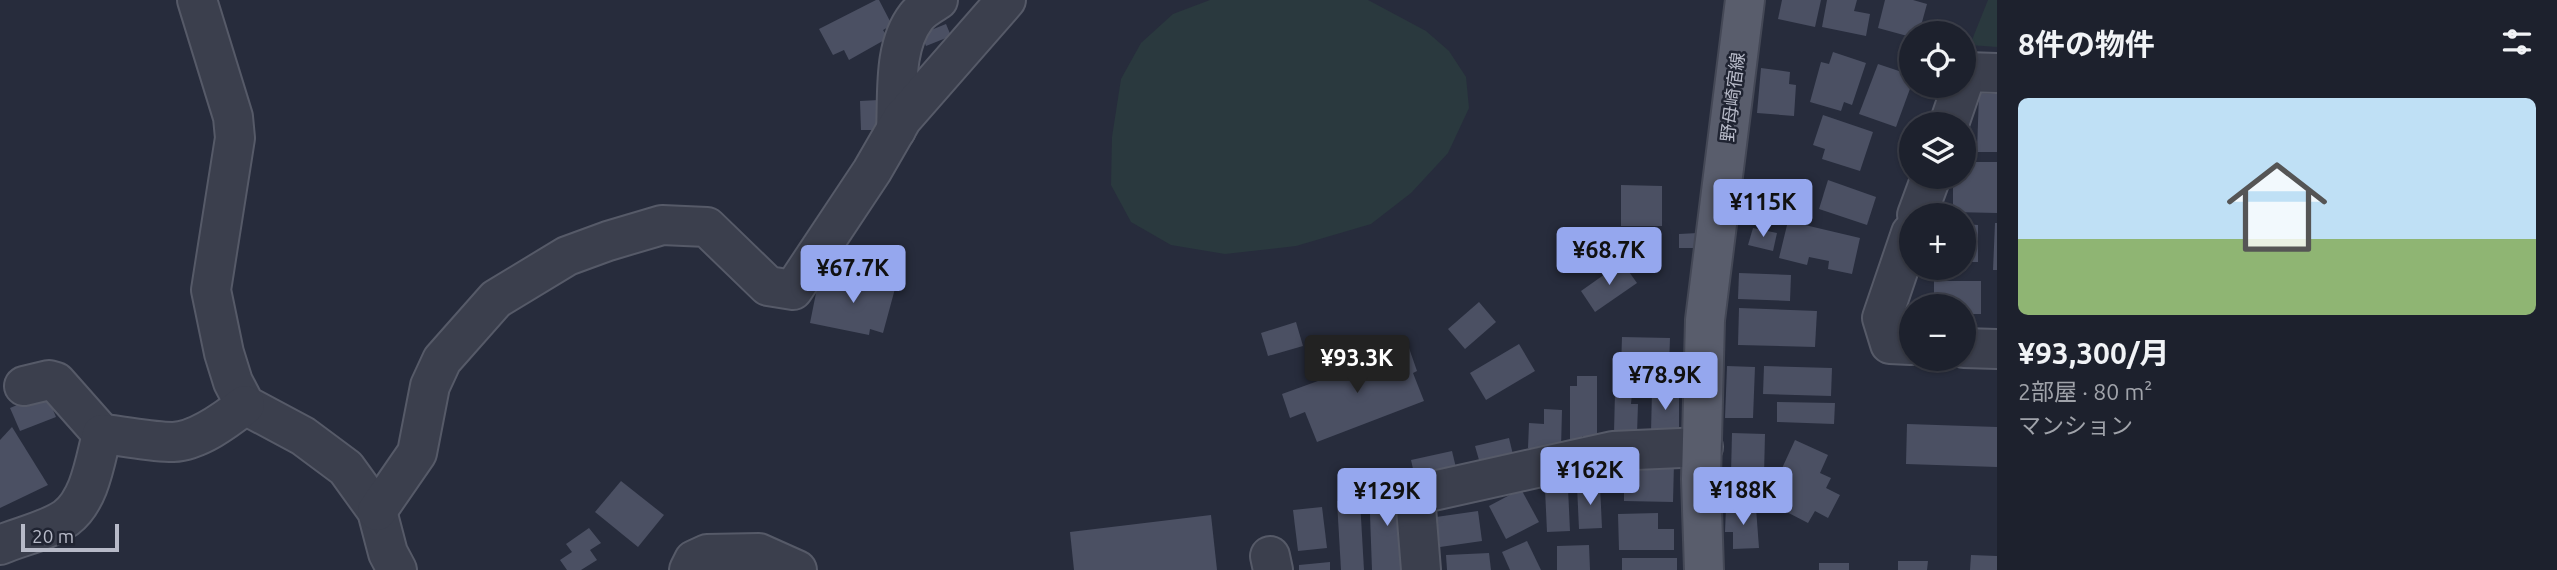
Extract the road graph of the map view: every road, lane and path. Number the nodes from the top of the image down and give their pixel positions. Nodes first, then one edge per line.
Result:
1 (197, 0) edge
2 (938, 0) edge
3 (1006, 0) edge
4 (1745, 0) edge
5 (1976, 72) edge
6 (1997, 73) edge
7 (896, 130) junction
8 (1899, 268) edge
9 (1899, 344) edge
10 (1976, 348) edge
11 (1997, 349) edge
12 (24, 386) dead end
13 (245, 405) junction
14 (102, 434) junction
15 (1703, 447) junction
16 (376, 511) junction
17 (0, 545) edge
18 (397, 570) edge
19 (689, 570) edge
20 (797, 570) edge
21 (1420, 570) edge
22 (1704, 570) edge

1 - 13 street
2 - 7 street
3 - 7 street
4 - 15 main road, 野母崎宿線
5 - 6 street
7 - 16 street
8 - 9 street
10 - 11 street
12 - 14 street
13 - 14 street
13 - 16 street
14 - 17 street
15 - 21 street
15 - 22 main road, 野母崎宿線
16 - 18 street
19 - 20 street

